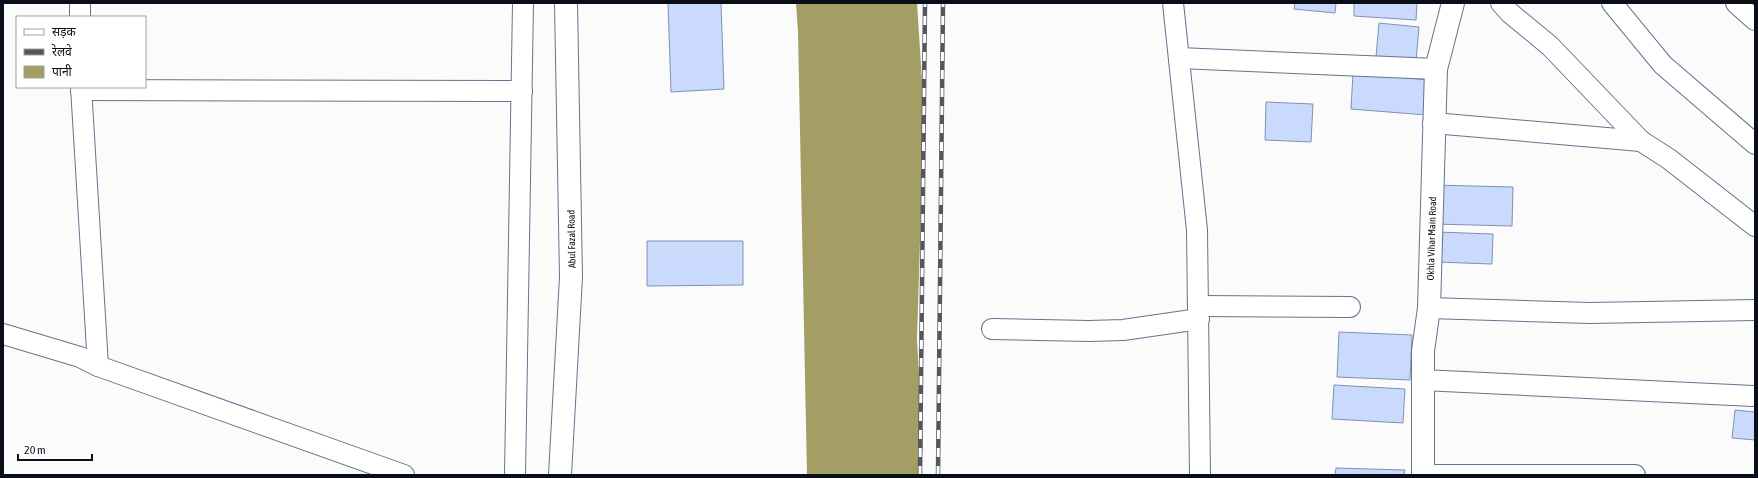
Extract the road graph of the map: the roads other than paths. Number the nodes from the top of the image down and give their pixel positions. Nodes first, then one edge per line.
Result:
1 (80, 3) edge
2 (524, 3) edge
3 (566, 3) edge
4 (1173, 3) edge
5 (1453, 3) edge
6 (1501, 3) edge
7 (1612, 3) edge
8 (1736, 3) edge
9 (80, 16) edge
10 (1755, 20) edge
11 (1179, 58) junction
12 (1436, 70) junction
13 (81, 88) edge
14 (522, 91) junction
15 (1433, 123) junction
16 (1641, 141) junction
17 (1755, 144) edge
18 (1755, 226) edge
19 (1350, 307) dead end
20 (1429, 308) junction
21 (1755, 310) edge
22 (1199, 312) junction
23 (992, 329) dead end
24 (3, 334) edge
25 (98, 366) junction
26 (1423, 380) junction
27 (1753, 396) dead end
28 (404, 475) edge
29 (516, 475) edge
30 (560, 475) edge
31 (1200, 475) edge
32 (1423, 475) edge
33 (1436, 475) edge
34 (1635, 475) edge

1 - 9 street
2 - 14 street
3 - 30 street, Abul Fazal Road
4 - 11 street
5 - 12 street, Okhla Vihar Main Road
6 - 16 street
7 - 17 street
8 - 10 street
11 - 12 street
11 - 22 street
12 - 15 street, Okhla Vihar Main Road
13 - 14 street
13 - 25 street
14 - 29 street
15 - 16 street
15 - 20 street, Okhla Vihar Main Road
16 - 18 street
19 - 22 street
20 - 21 street
20 - 26 street, Okhla Vihar Main Road
22 - 23 street
22 - 31 street
24 - 25 street
25 - 28 street
26 - 27 street
26 - 32 street, Okhla Vihar Main Road
33 - 34 street

